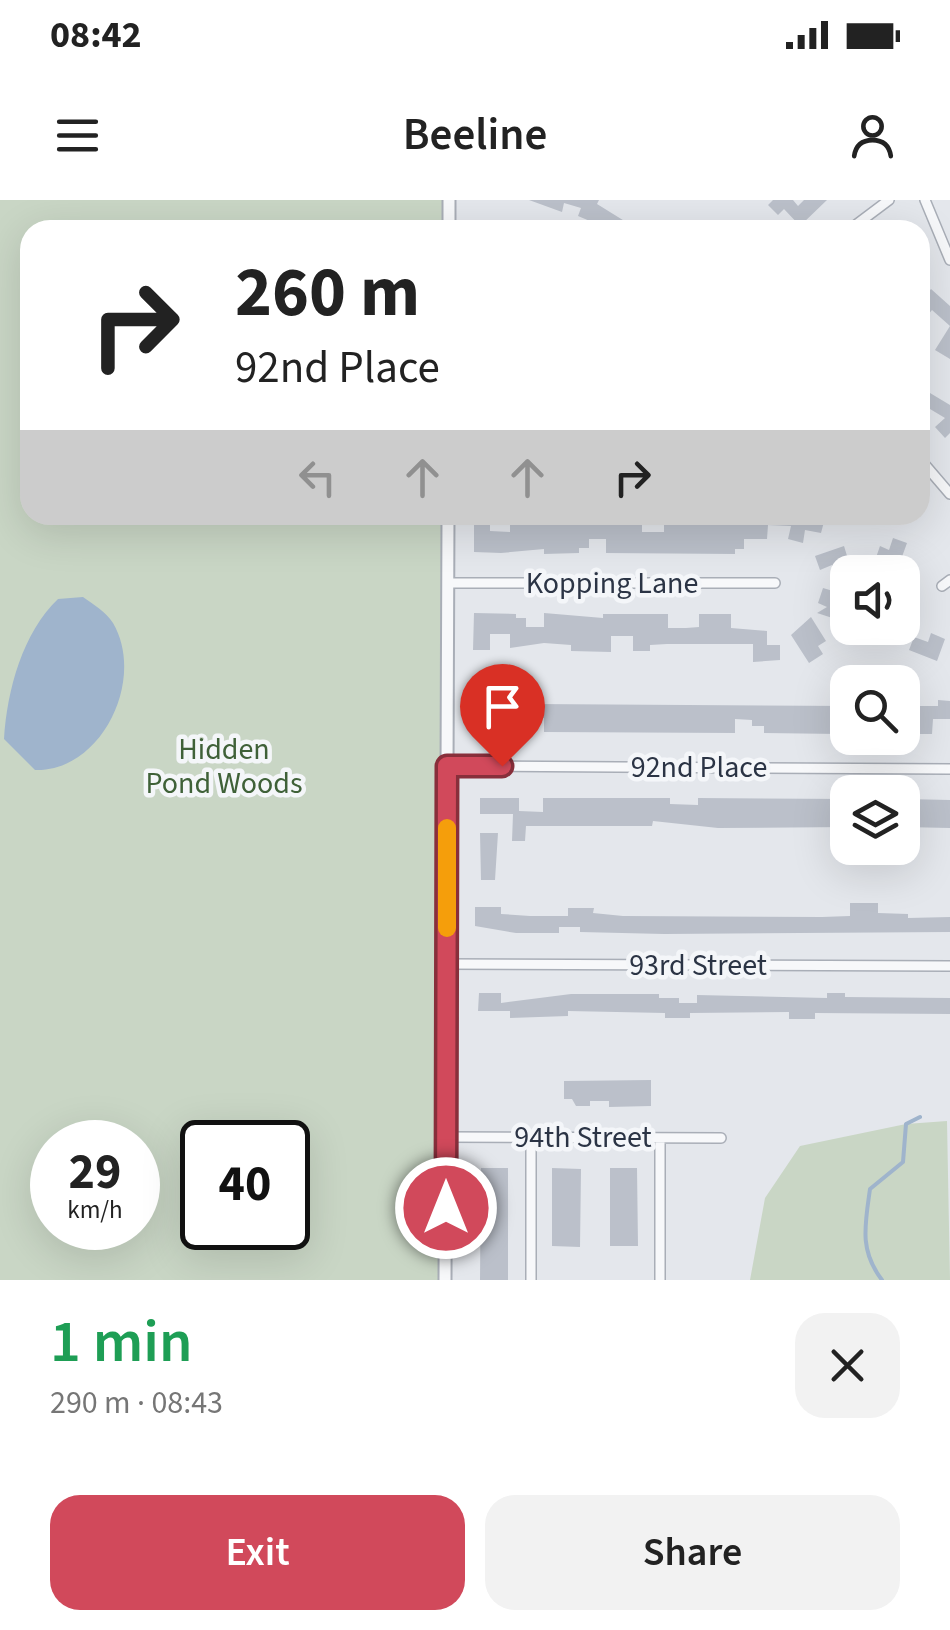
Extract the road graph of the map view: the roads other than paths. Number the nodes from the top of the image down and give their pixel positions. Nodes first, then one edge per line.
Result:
1 (889, 200) edge
2 (925, 200) edge
3 (862, 220) edge
4 (950, 260) edge
5 (930, 471) edge
6 (950, 494) edge
7 (448, 525) edge
8 (448, 582) junction
9 (775, 583) dead end
10 (447, 766) junction
11 (950, 768) edge
12 (446, 964) junction
13 (950, 966) edge
14 (446, 1137) junction
15 (531, 1137) junction
16 (660, 1138) junction
17 (721, 1138) dead end
18 (445, 1280) edge
19 (531, 1280) edge
20 (660, 1280) edge

1 - 3 street
2 - 4 street
5 - 6 street
7 - 8 street
8 - 9 street, Kopping Lane
8 - 10 street
10 - 11 street, 92nd Place
10 - 12 street
12 - 13 street, 93rd Street
12 - 14 street
14 - 15 street, 94th Street
14 - 18 street
15 - 16 street, 94th Street
15 - 19 street
16 - 17 street, 94th Street
16 - 20 street

